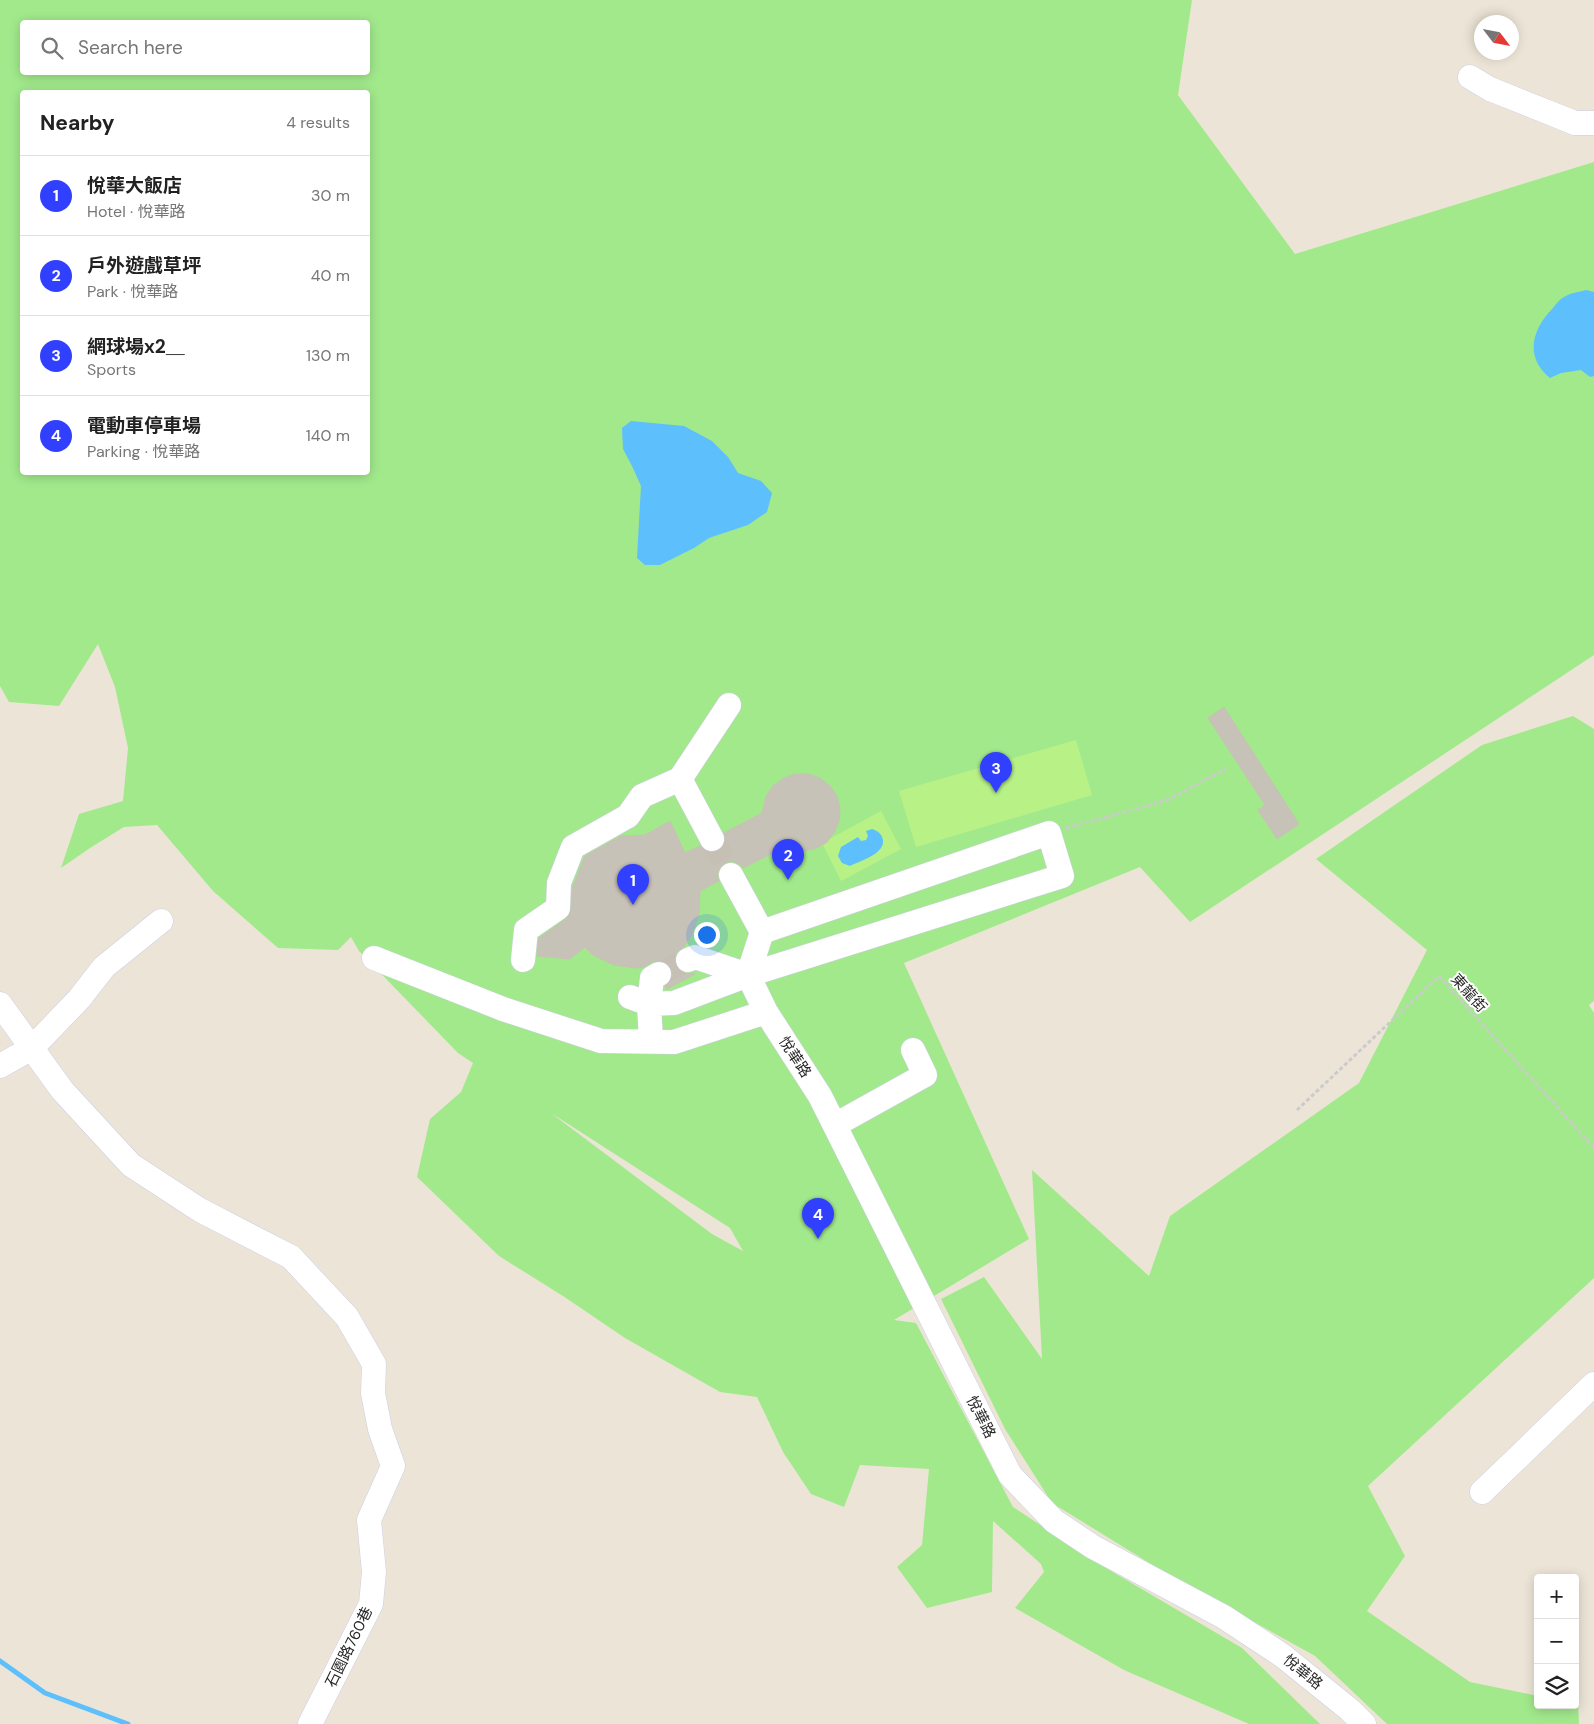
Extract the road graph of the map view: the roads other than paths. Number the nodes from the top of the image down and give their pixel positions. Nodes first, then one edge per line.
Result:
1 (1470, 77) dead end
2 (1594, 123) edge
3 (729, 705) dead end
4 (680, 779) junction
5 (712, 839) tunnel mouth
6 (731, 875) tunnel mouth
7 (161, 920) dead end
8 (762, 932) junction
9 (374, 958) dead end
10 (524, 960) dead end
11 (688, 960) tunnel mouth
12 (659, 974) tunnel mouth
13 (748, 975) junction
14 (640, 1000) junction
15 (0, 1004) edge
16 (766, 1012) junction
17 (652, 1041) junction
18 (32, 1048) junction
19 (912, 1050) dead end
20 (0, 1066) edge
21 (835, 1125) junction
22 (1594, 1384) edge
23 (1482, 1492) dead end
24 (310, 1724) edge
25 (1364, 1724) edge

1 - 2 street
3 - 4 street
4 - 5 street
4 - 10 street
6 - 8 street
7 - 18 street
8 - 13 street
8 - 13 street
9 - 17 street
11 - 13 street
12 - 14 street
13 - 14 street
13 - 16 street, 悅華路
14 - 17 street
15 - 18 street
16 - 17 street
16 - 21 street, 悅華路
18 - 20 street
18 - 24 street, 石園路760巷
19 - 21 street
21 - 25 street, 悅華路
22 - 23 street

